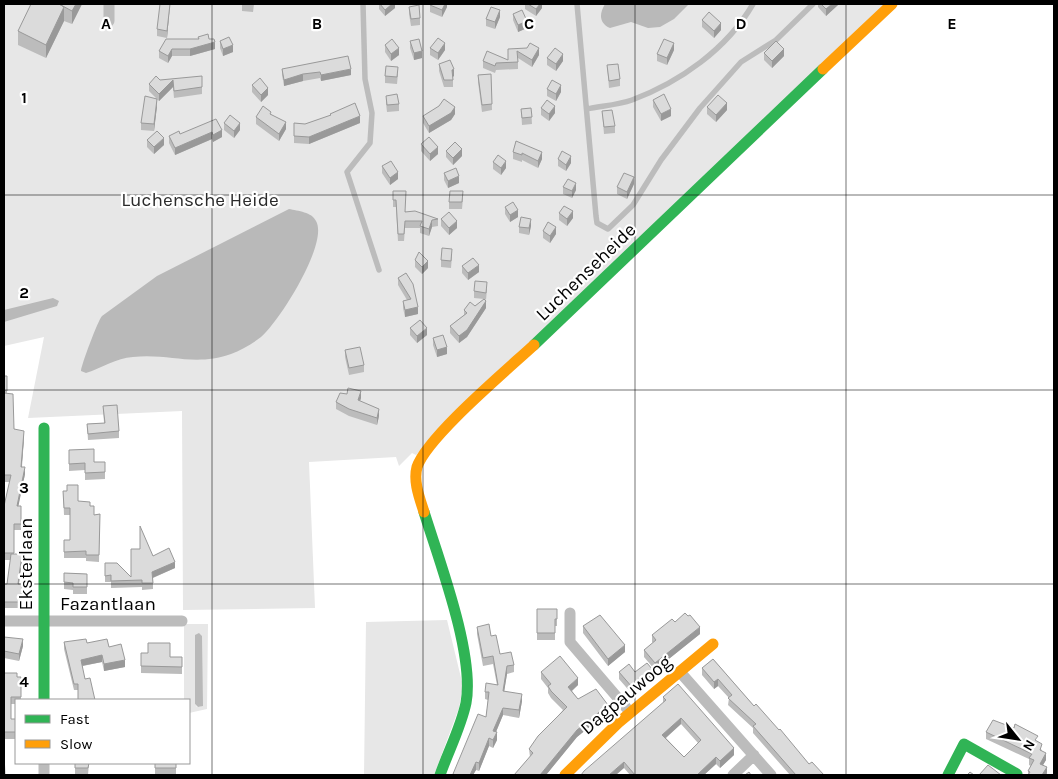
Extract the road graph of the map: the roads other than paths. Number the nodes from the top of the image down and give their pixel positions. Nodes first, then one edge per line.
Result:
1 (109, 4) edge
2 (363, 4) edge
3 (577, 4) edge
4 (753, 4) edge
5 (813, 4) edge
6 (892, 4) edge
7 (108, 21) dead end
8 (587, 109) junction
9 (379, 270) dead end
10 (44, 428) dead end
11 (570, 613) dead end
12 (4, 621) edge
13 (182, 621) dead end
14 (43, 622) junction
15 (713, 644) dead end
16 (680, 672) junction
17 (44, 699) edge
18 (629, 711) junction
19 (754, 755) junction
20 (1017, 774) dead end
21 (440, 775) edge
22 (565, 775) edge
23 (733, 775) edge
24 (771, 775) edge
25 (948, 775) edge

1 - 7 street
2 - 9 lane
3 - 8 lane
4 - 8 lane
5 - 8 lane
6 - 21 street, Luchenseheide
10 - 14 street, Eksterlaan
11 - 18 street
12 - 14 street, Fazantlaan
13 - 14 street, Fazantlaan
14 - 17 street, Eksterlaan
15 - 16 street, Dagpauwoog
16 - 18 street, Dagpauwoog
16 - 19 street
18 - 22 street, Dagpauwoog
19 - 23 street
19 - 24 street
20 - 25 street

